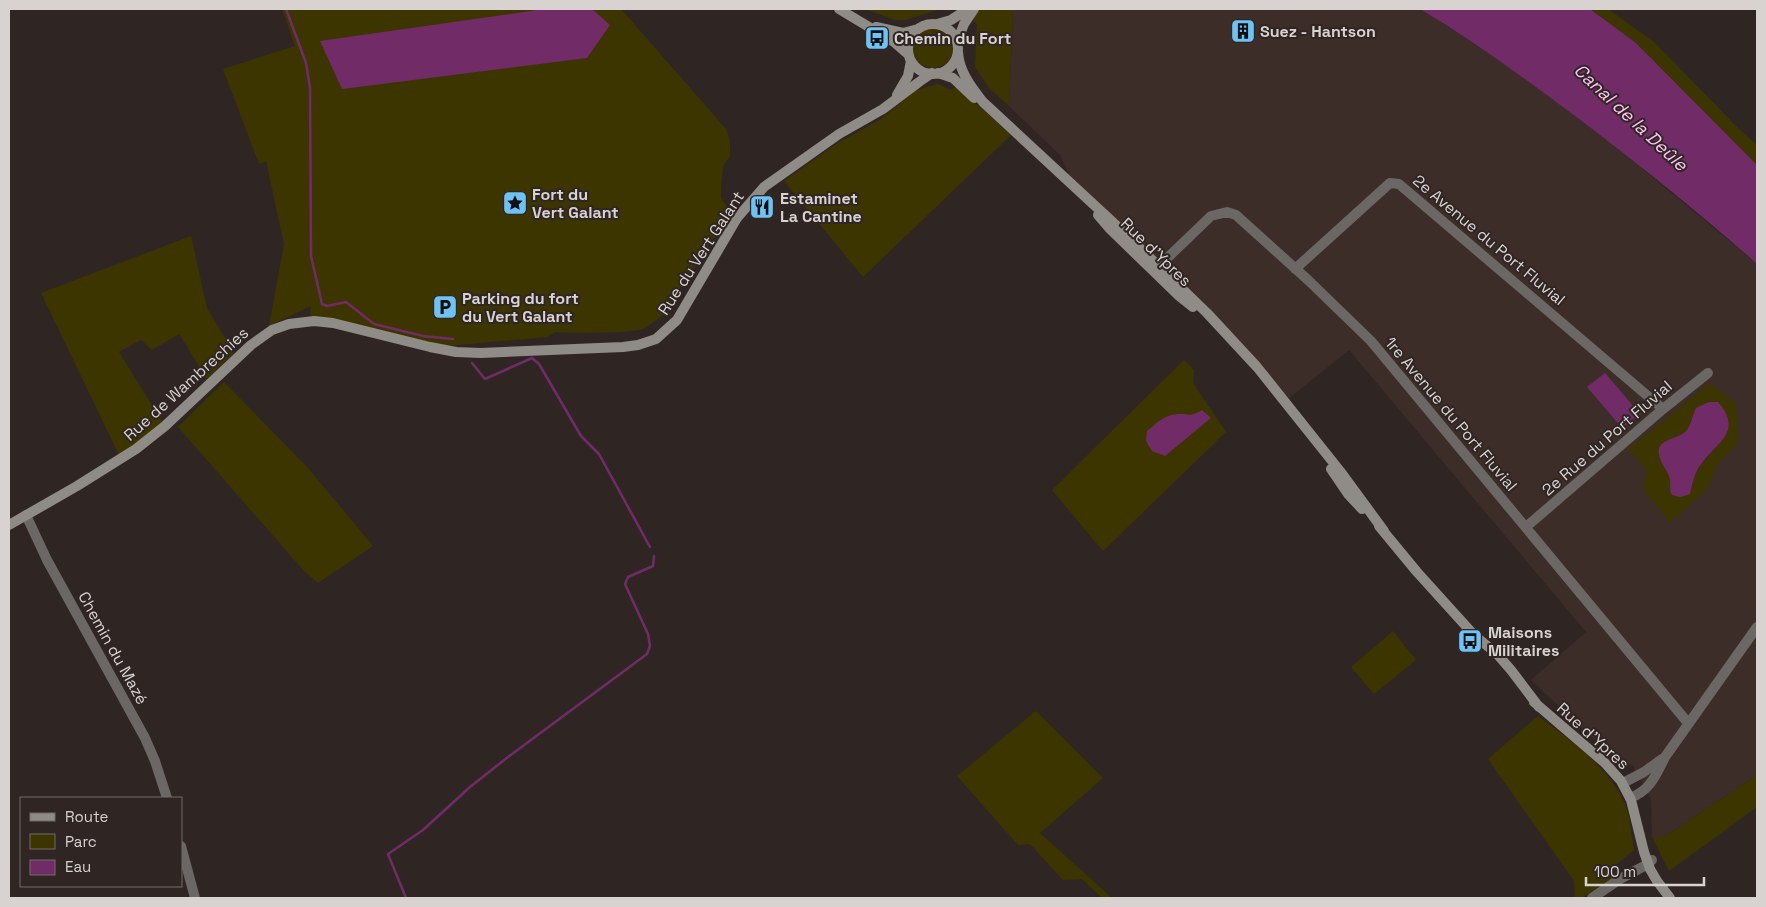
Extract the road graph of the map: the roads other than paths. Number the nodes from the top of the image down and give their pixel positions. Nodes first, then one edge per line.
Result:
1 (839, 9) edge
2 (968, 9) edge
3 (974, 9) edge
4 (864, 23) junction
5 (937, 24) junction
6 (919, 29) junction
7 (957, 47) junction
8 (910, 58) junction
9 (935, 73) junction
10 (889, 105) junction
11 (1000, 118) junction
12 (1080, 192) junction
13 (1159, 266) junction
14 (1295, 268) junction
15 (1218, 326) junction
16 (456, 352) joint
17 (1708, 373) dead end
18 (1663, 409) junction
19 (26, 516) junction
20 (9, 525) edge
21 (1526, 528) junction
22 (1757, 627) edge
23 (1688, 724) junction
24 (1664, 757) junction
25 (1623, 783) junction
26 (167, 797) edge
27 (1630, 798) junction
28 (182, 850) edge
29 (1650, 862) junction
30 (195, 898) edge
31 (1592, 898) edge
32 (1670, 898) edge

1 - 4 main road
2 - 5 main road
3 - 7 main road
4 - 6 main road
4 - 8 main road
5 - 6 main road
5 - 7 main road
6 - 8 main road
7 - 9 main road
7 - 11 main road, Rue d'Ypres
8 - 9 main road
8 - 10 main road
9 - 10 main road, Rue du Vert Galant
9 - 11 main road, Rue d'Ypres
10 - 16 main road, Rue du Vert Galant
11 - 12 main road, Rue d'Ypres
12 - 13 main road, Rue d'Ypres
12 - 15 main road, Rue d'Ypres
13 - 14 street, 1re Avenue du Port Fluvial
13 - 15 main road, Rue d'Ypres
14 - 18 street, 2e Avenue du Port Fluvial
14 - 21 street, 1re Avenue du Port Fluvial
15 - 25 main road, Rue d'Ypres
16 - 19 main road, Rue de Wambrechies
17 - 18 street, 2e Rue du Port Fluvial
18 - 21 street, 2e Rue du Port Fluvial
19 - 20 main road, Rue de Wambrechies
19 - 26 street, Chemin du Mazé
21 - 23 street, 1re Avenue du Port Fluvial
22 - 23 street
23 - 24 street
24 - 25 street
24 - 27 street
25 - 27 main road, Rue d'Ypres
27 - 29 main road, Rue d'Ypres
28 - 30 street
29 - 31 street
29 - 32 main road, Rue d'Ypres

